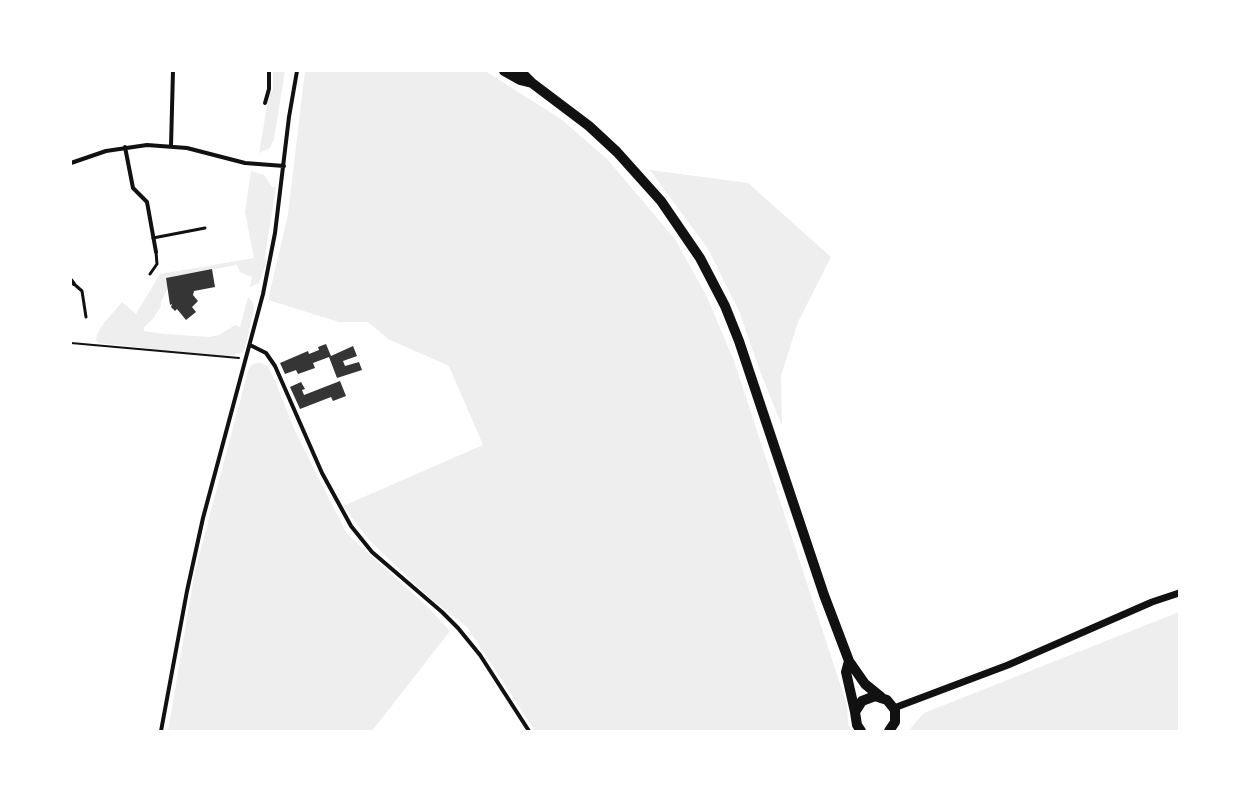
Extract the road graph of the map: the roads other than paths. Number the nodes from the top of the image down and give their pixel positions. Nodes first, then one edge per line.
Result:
1 (172, 71) edge
2 (269, 71) edge
3 (297, 71) edge
4 (504, 71) edge
5 (520, 71) edge
6 (532, 84) junction
7 (265, 103) dead end
8 (171, 146) junction
9 (125, 147) junction
10 (71, 162) edge
11 (284, 166) junction
12 (205, 228) dead end
13 (153, 238) junction
14 (156, 252) joint
15 (150, 274) dead end
16 (72, 282) edge
17 (86, 317) dead end
18 (250, 345) junction
19 (1179, 593) edge
20 (849, 661) junction
21 (881, 697) junction
22 (894, 708) junction
23 (855, 712) junction
24 (161, 731) edge
25 (529, 731) edge
26 (861, 731) edge
27 (889, 731) edge

1 - 8 street
2 - 7 street
3 - 11 street
4 - 6 main road
5 - 6 main road
6 - 20 main road
8 - 9 street
8 - 11 street
9 - 10 street
9 - 13 street
11 - 18 street
12 - 13 lane
13 - 14 street
14 - 15 lane
16 - 17 lane
18 - 24 street
18 - 25 street
19 - 22 street
20 - 21 main road
20 - 23 main road
21 - 22 main road
21 - 23 main road
22 - 27 main road
23 - 26 main road

